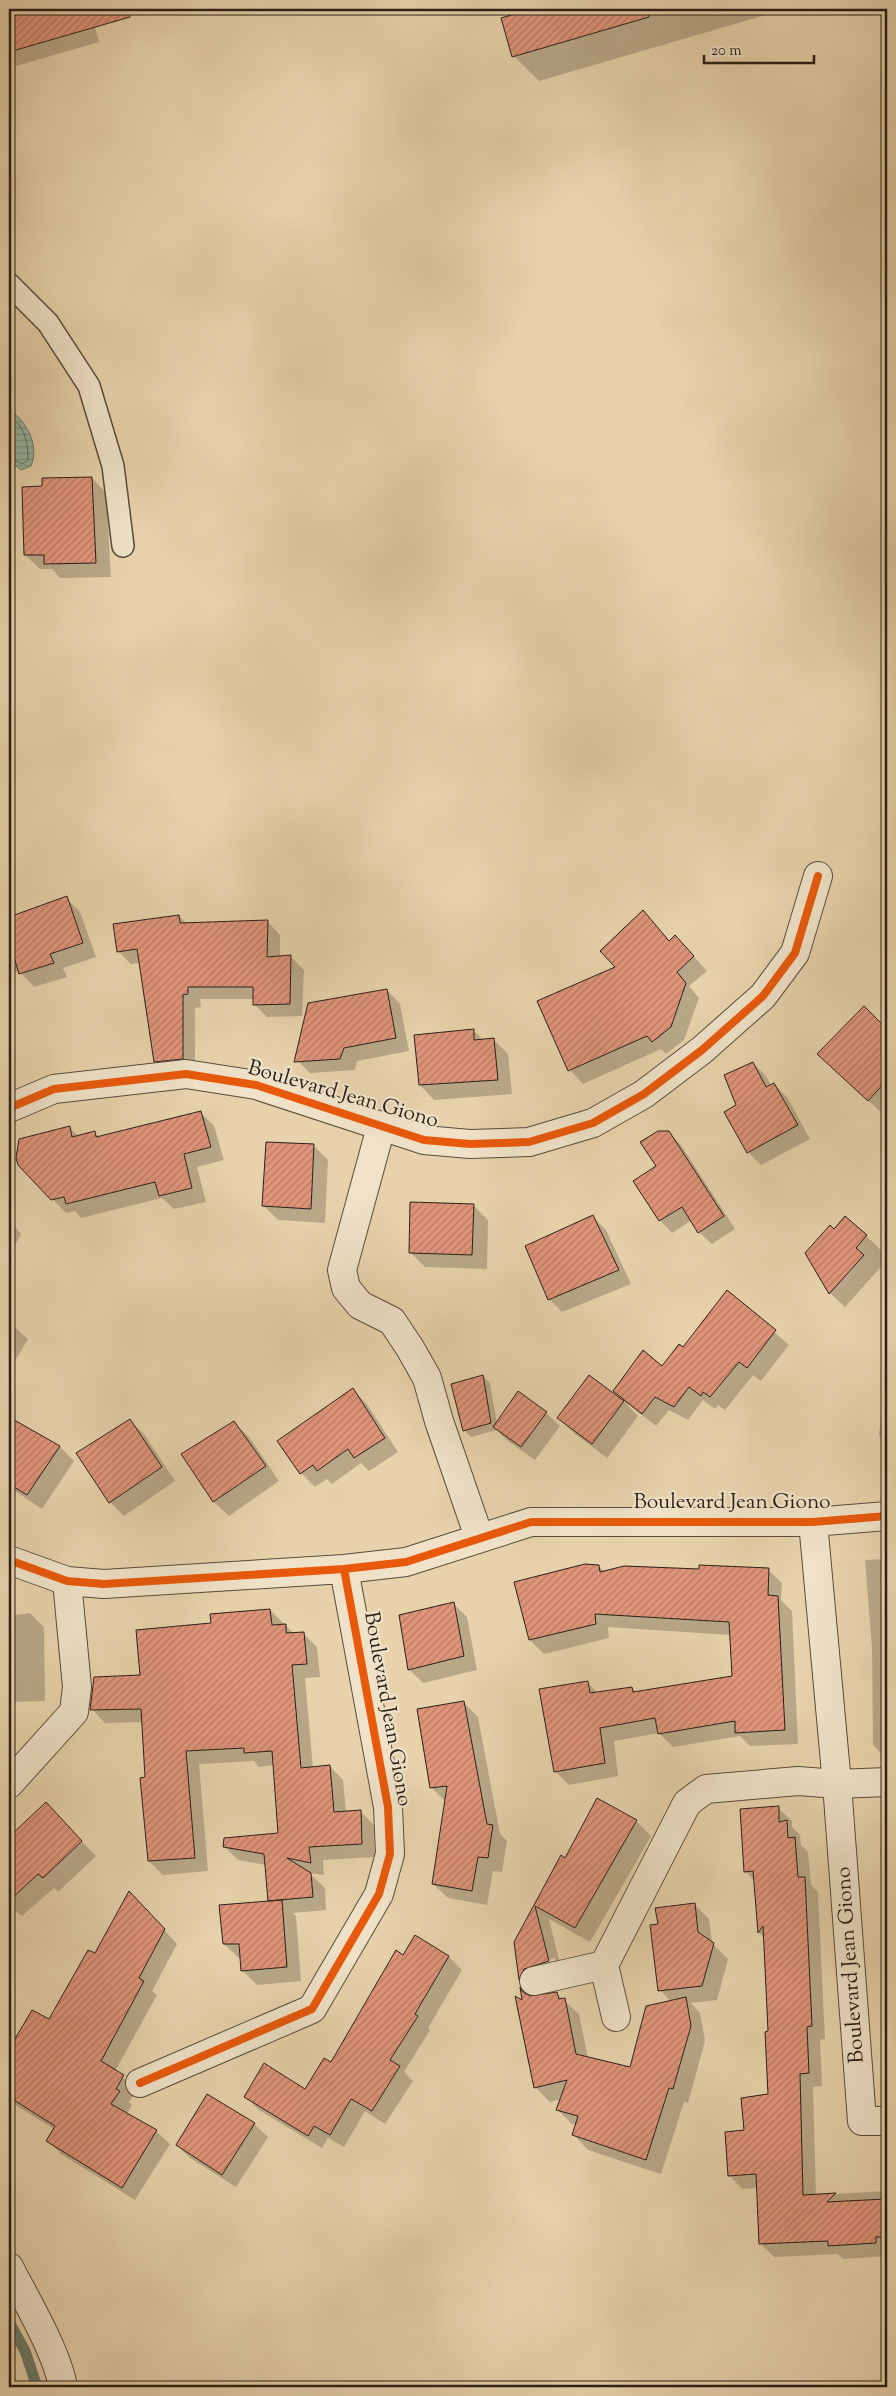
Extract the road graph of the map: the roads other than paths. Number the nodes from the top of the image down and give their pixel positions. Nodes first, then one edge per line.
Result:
1 (9, 284) edge
2 (123, 546) dead end
3 (818, 876) dead end
4 (9, 1108) edge
5 (381, 1127) junction
6 (887, 1516) edge
7 (813, 1522) junction
8 (479, 1537) junction
9 (9, 1560) edge
10 (344, 1569) junction
11 (68, 1581) junction
12 (887, 1782) edge
13 (9, 1784) edge
14 (837, 1784) junction
15 (604, 1965) junction
16 (534, 1981) dead end
17 (616, 2017) dead end
18 (140, 2084) dead end
19 (887, 2121) edge
20 (9, 2267) edge
21 (63, 2387) edge

1 - 2 lane
3 - 5 street, Boulevard Jean Giono
4 - 5 street, Boulevard Jean Giono
5 - 8 street, Boulevard Jean Giono
6 - 7 street, Boulevard Jean Giono
7 - 8 street, Boulevard Jean Giono
7 - 14 street, Boulevard Jean Giono
8 - 10 street, Boulevard Jean Giono
9 - 11 street, Boulevard Jean Giono
10 - 11 street, Boulevard Jean Giono
10 - 18 street, Boulevard Jean Giono
11 - 13 street
12 - 14 street
14 - 15 street
14 - 19 street, Boulevard Jean Giono
15 - 16 street
15 - 17 street
20 - 21 street

